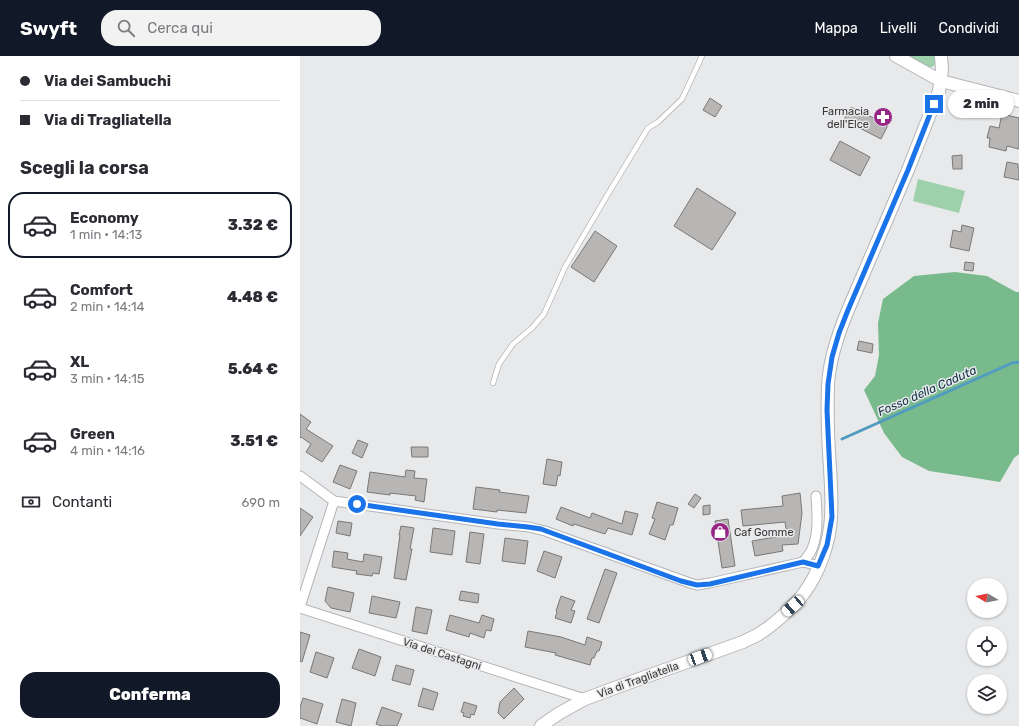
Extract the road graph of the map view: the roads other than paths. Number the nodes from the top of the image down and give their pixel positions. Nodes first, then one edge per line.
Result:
1 (702, 56) edge
2 (896, 56) edge
3 (941, 56) edge
4 (940, 80) junction
5 (1019, 101) edge
6 (493, 383) dead end
7 (300, 476) edge
8 (816, 496) dead end
9 (334, 501) junction
10 (803, 562) junction
11 (818, 566) junction
12 (300, 607) edge
13 (585, 699) junction
14 (541, 726) edge

1 - 6 lane
2 - 4 street
3 - 4 street, Via di Tragliatella
4 - 5 street
4 - 11 street, Via di Tragliatella
7 - 9 street
8 - 10 street
9 - 10 street
9 - 12 street
10 - 11 street
11 - 13 street, Via di Tragliatella
12 - 13 street, Via dei Castagni
13 - 14 street, Via di Tragliatella

